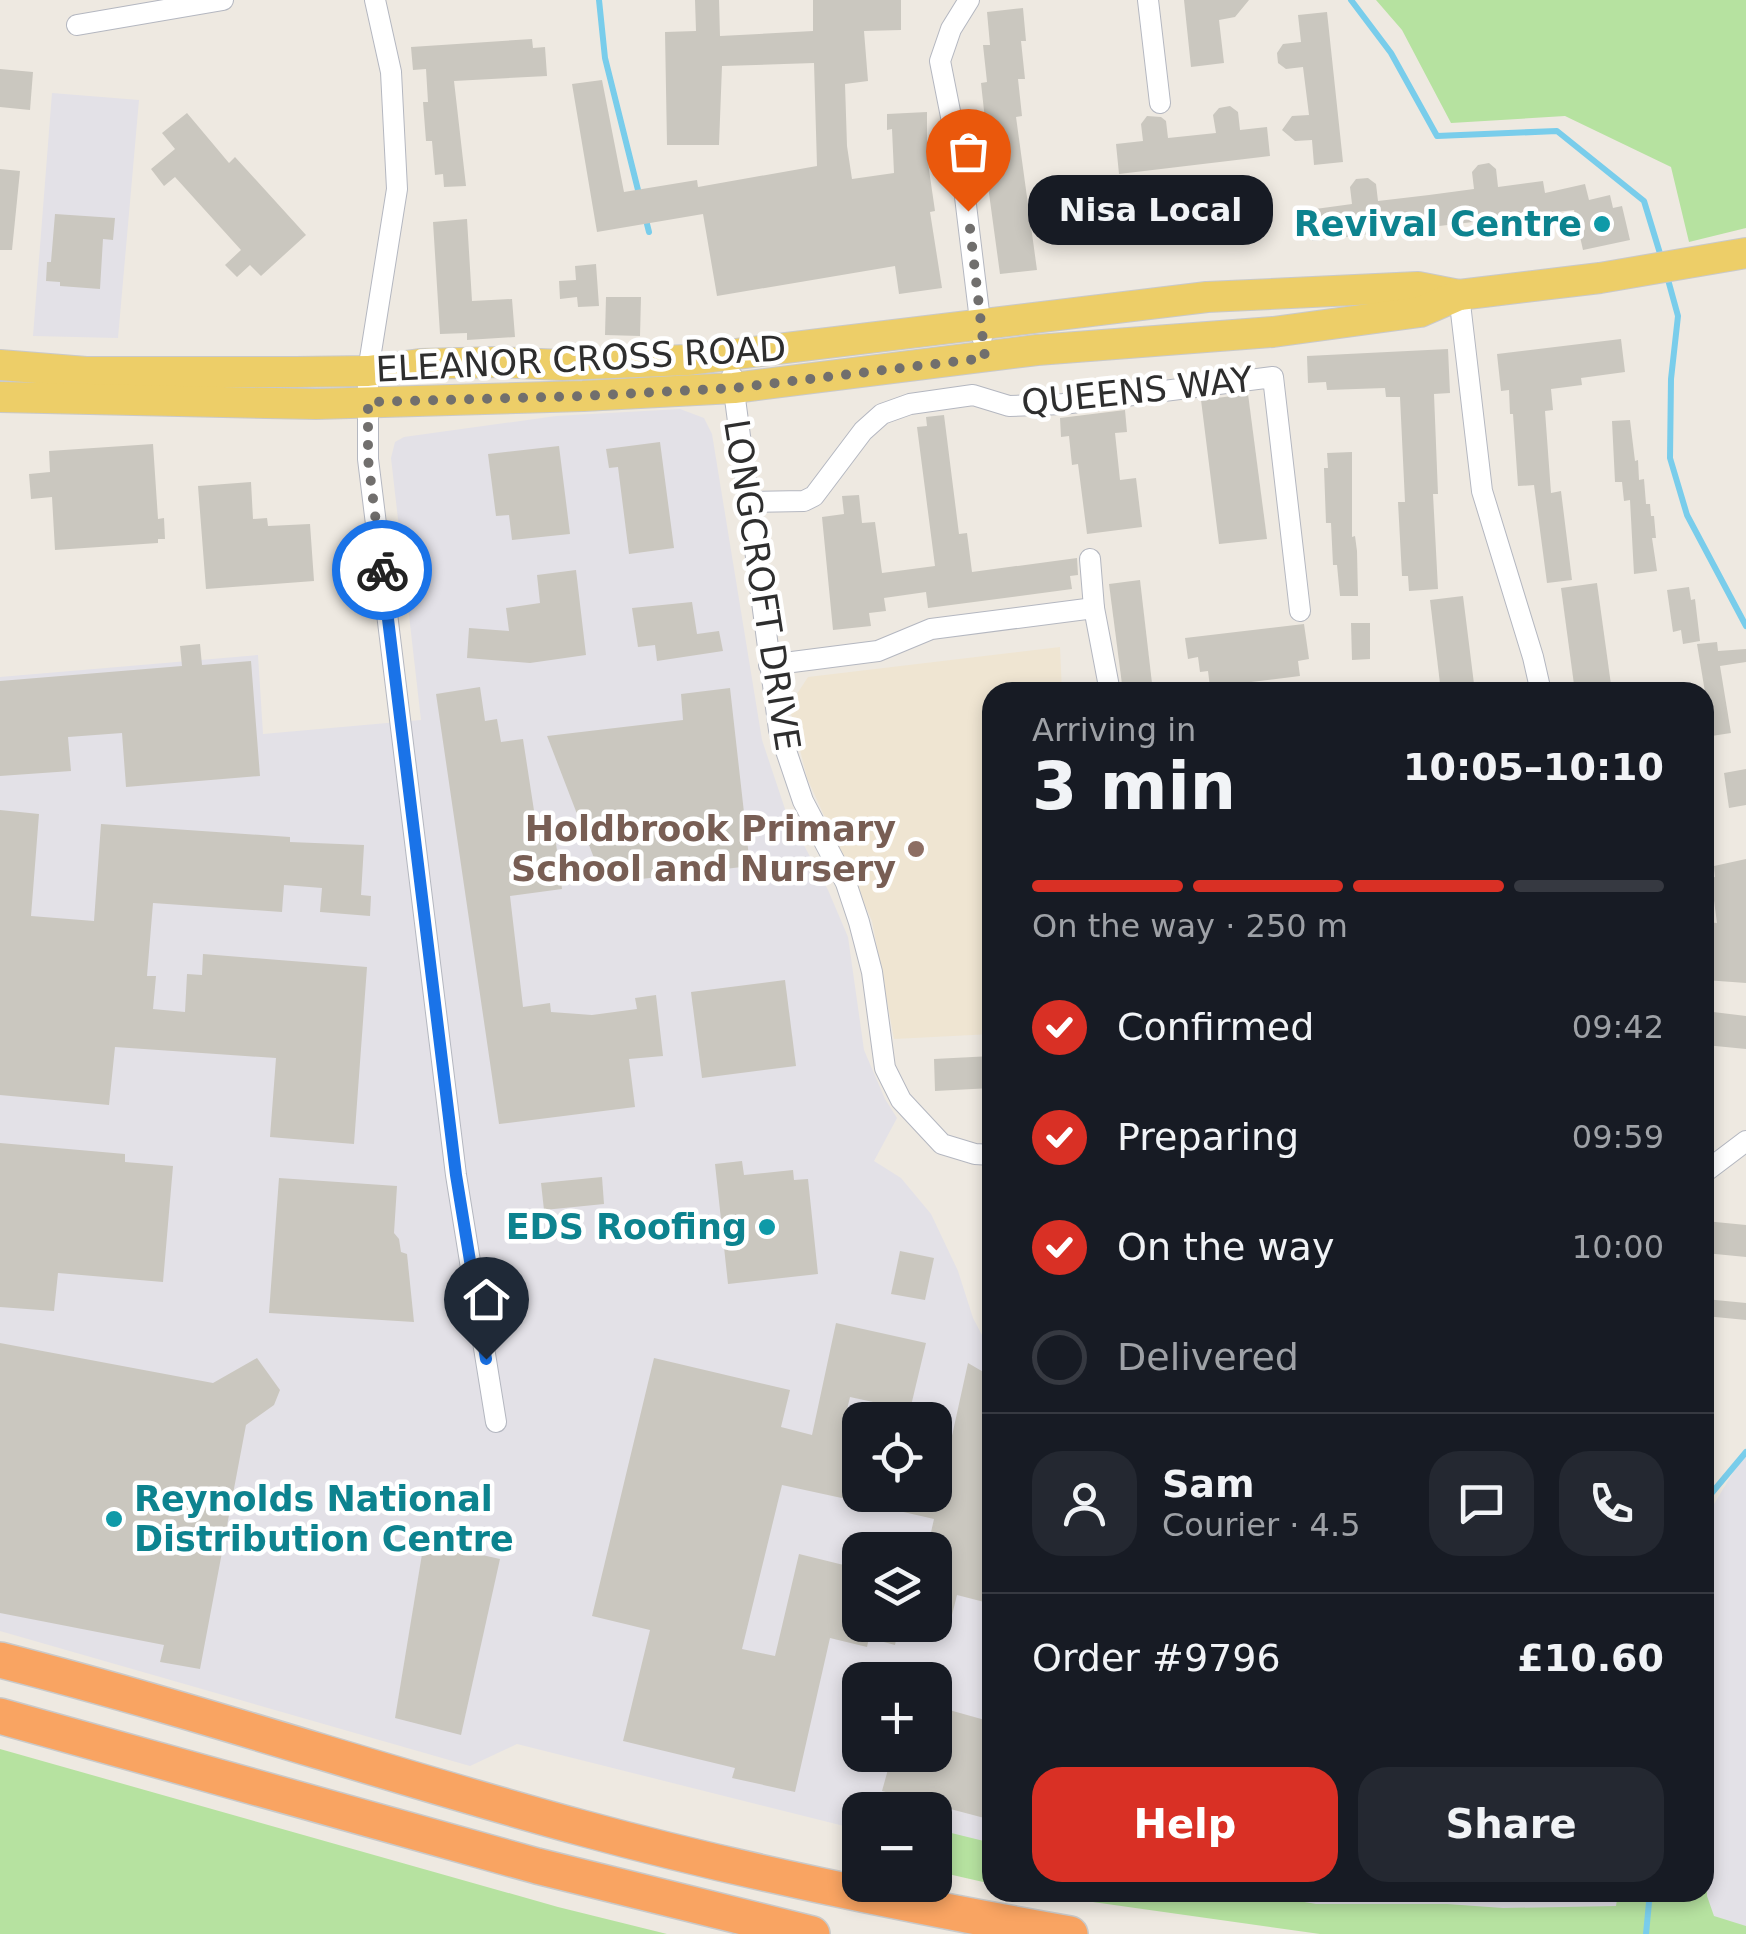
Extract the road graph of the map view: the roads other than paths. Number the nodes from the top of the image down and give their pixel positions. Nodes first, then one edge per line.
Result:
1 (223, 0) edge
2 (375, 0) edge
3 (969, 0) edge
4 (1148, 0) edge
5 (77, 25) dead end
6 (1160, 103) dead end
7 (1746, 252) edge
8 (1459, 295) junction
9 (980, 322) junction
10 (730, 356) junction
11 (985, 358) junction
12 (0, 365) edge
13 (368, 371) junction
14 (734, 388) junction
15 (0, 397) edge
16 (368, 402) junction
17 (750, 502) junction
18 (1090, 559) dead end
19 (1094, 608) junction
20 (1300, 611) dead end
21 (768, 665) junction
22 (1108, 682) edge
23 (1539, 682) edge
24 (1746, 1141) edge
25 (982, 1154) edge
26 (1714, 1165) edge
27 (496, 1422) dead end
28 (0, 1660) edge
29 (0, 1716) edge
30 (812, 1934) edge
31 (1070, 1934) edge

1 - 5 street
2 - 13 street
3 - 9 street
4 - 6 street
7 - 8 main road, ELEANOR CROSS ROAD
8 - 9 main road, ELEANOR CROSS ROAD
8 - 11 main road, ELEANOR CROSS ROAD
8 - 23 street
9 - 10 main road, ELEANOR CROSS ROAD
9 - 11 street
10 - 13 main road, ELEANOR CROSS ROAD
10 - 14 street, LONGCROFT DRIVE
11 - 14 main road, ELEANOR CROSS ROAD
12 - 13 main road, ELEANOR CROSS ROAD
13 - 16 street
14 - 16 main road, ELEANOR CROSS ROAD
14 - 17 street, LONGCROFT DRIVE
15 - 16 main road, ELEANOR CROSS ROAD
16 - 27 street
17 - 20 street, QUEENS WAY
17 - 21 street, LONGCROFT DRIVE
18 - 19 street
19 - 21 street
19 - 22 street
21 - 25 street, LONGCROFT DRIVE
24 - 26 street
28 - 31 highway
29 - 30 highway

